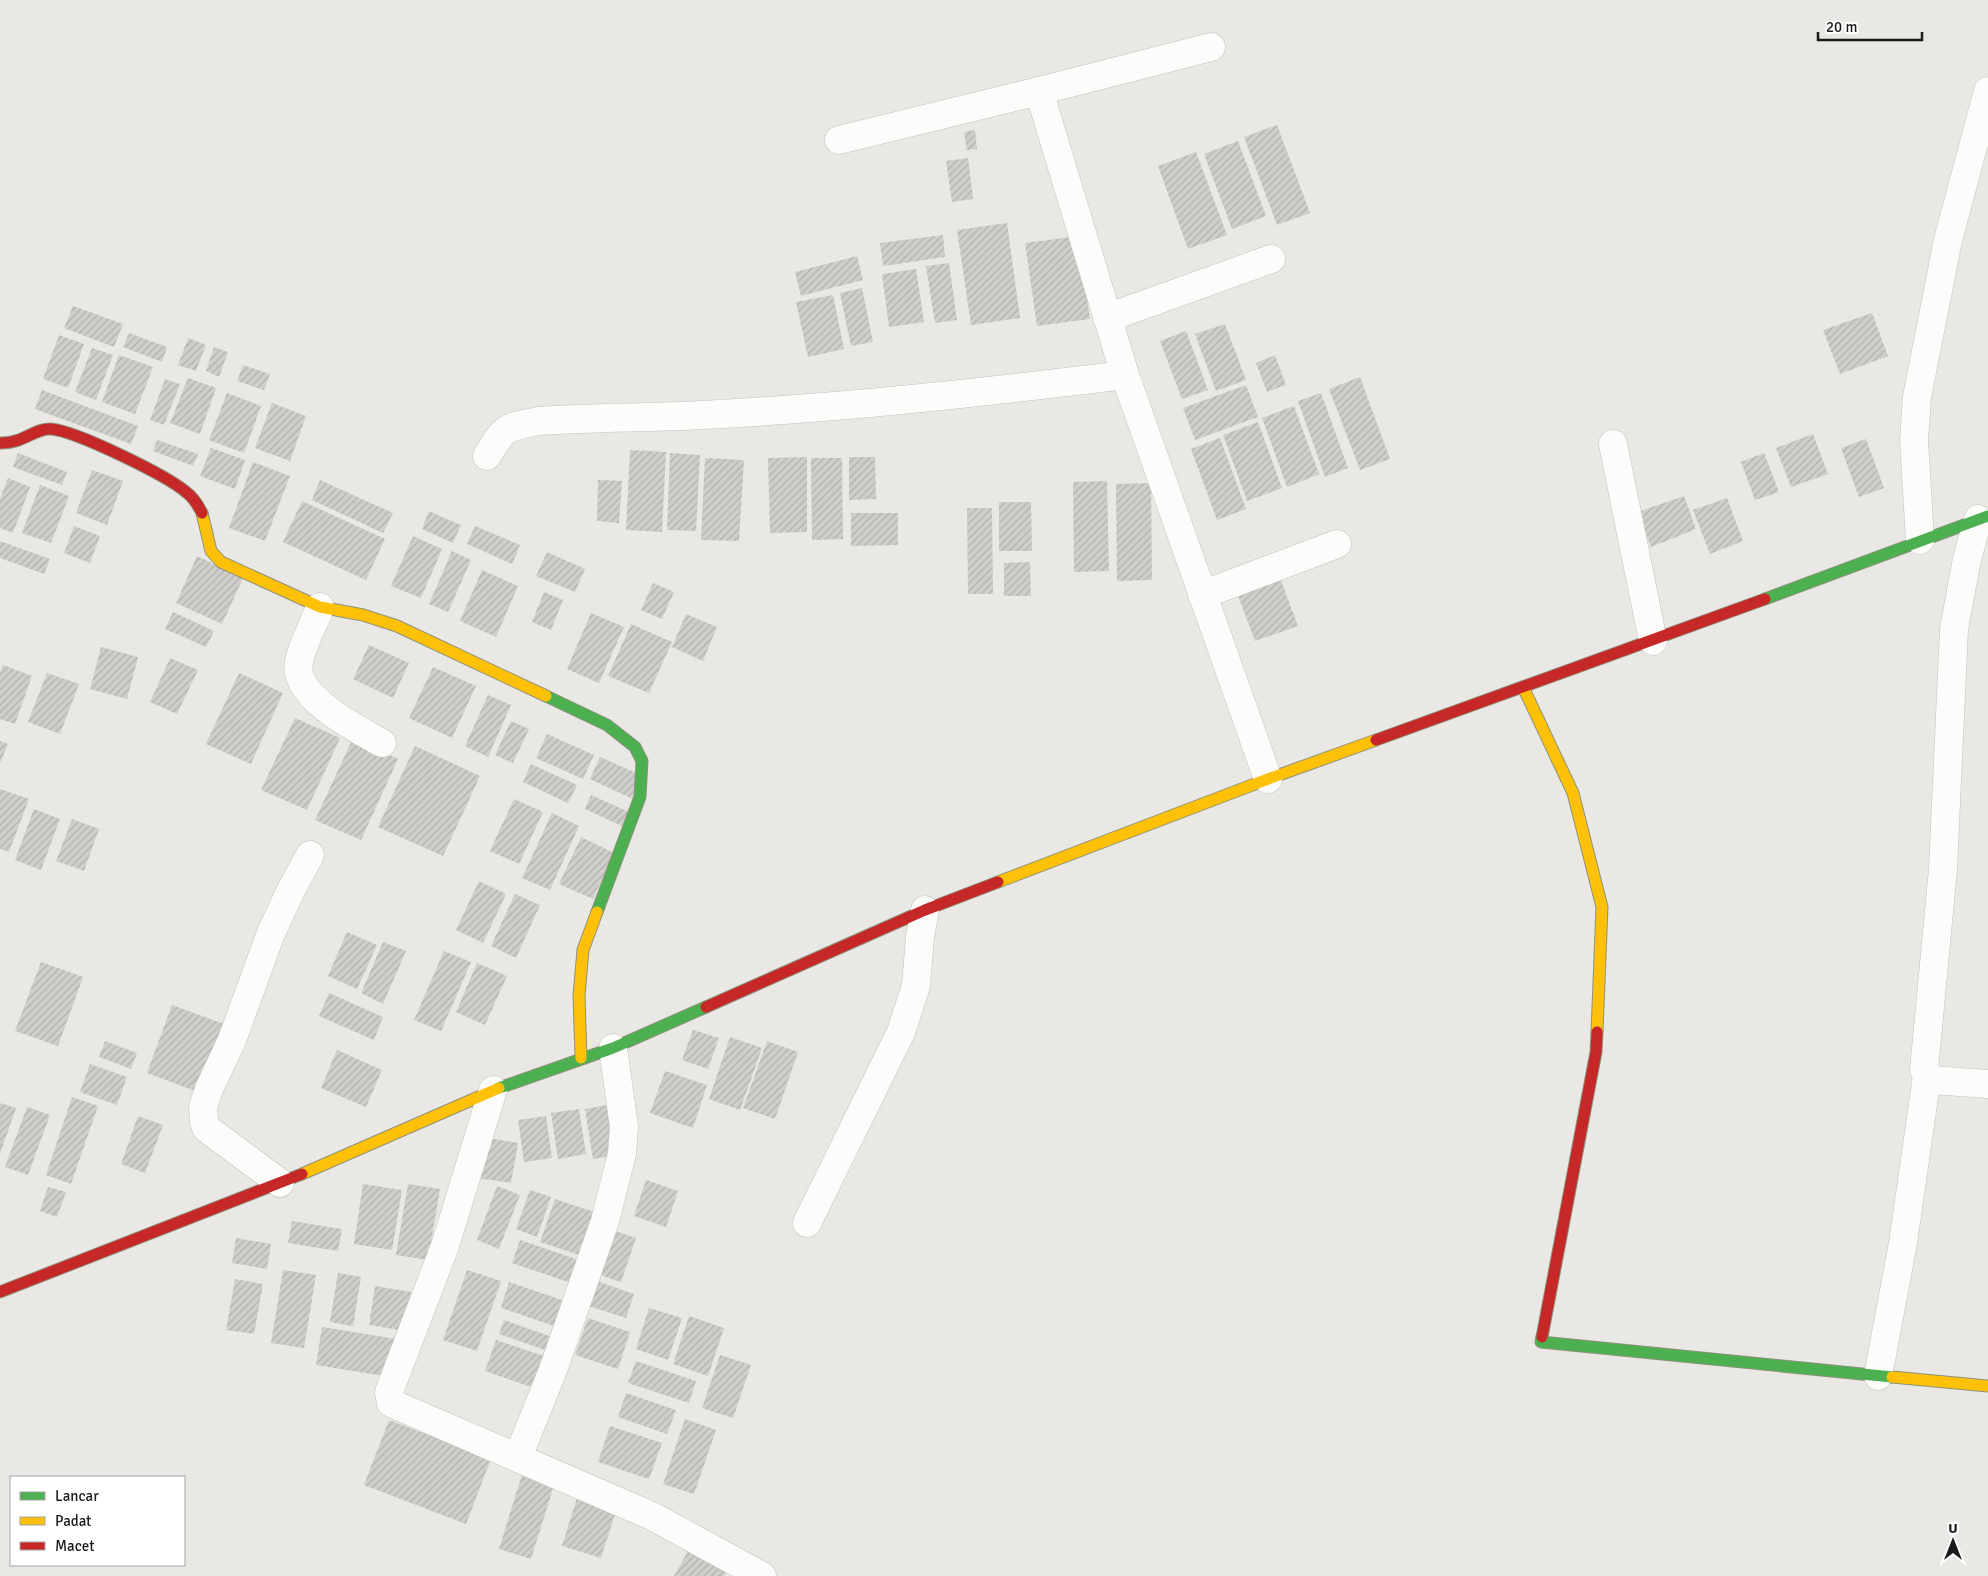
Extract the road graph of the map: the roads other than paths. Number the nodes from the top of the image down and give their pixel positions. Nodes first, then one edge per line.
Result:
1 (1211, 47) dead end
2 (1988, 91) edge
3 (1039, 92) junction
4 (839, 140) dead end
5 (1271, 259) dead end
6 (1108, 318) junction
7 (1125, 375) junction
8 (0, 443) edge
9 (1613, 444) dead end
10 (487, 456) dead end
11 (1983, 518) edge
12 (1920, 540) junction
13 (1337, 544) dead end
14 (1202, 595) junction
15 (320, 607) junction
16 (1653, 640) junction
17 (1523, 688) junction
18 (382, 743) dead end
19 (1268, 779) junction
20 (310, 855) dead end
21 (925, 910) junction
22 (613, 1048) junction
23 (581, 1058) junction
24 (1927, 1076) junction
25 (1988, 1084) edge
26 (494, 1090) junction
27 (280, 1183) junction
28 (807, 1223) dead end
29 (0, 1292) edge
30 (1878, 1376) junction
31 (1988, 1386) edge
32 (518, 1457) junction
33 (762, 1576) edge

1 - 3 street
2 - 12 street
3 - 4 street
3 - 6 street
5 - 6 street
6 - 7 street
7 - 10 street
7 - 14 street
8 - 15 street
9 - 16 street
11 - 12 street
11 - 24 street
12 - 16 street
13 - 14 street
14 - 19 street
15 - 18 street
15 - 23 street
16 - 17 street
17 - 19 street
17 - 30 street
19 - 21 street
20 - 27 street
21 - 22 street
21 - 28 street
22 - 23 street
22 - 32 street
23 - 26 street
24 - 25 street
24 - 30 street
26 - 27 street
26 - 32 street
27 - 29 street
30 - 31 street
32 - 33 street

